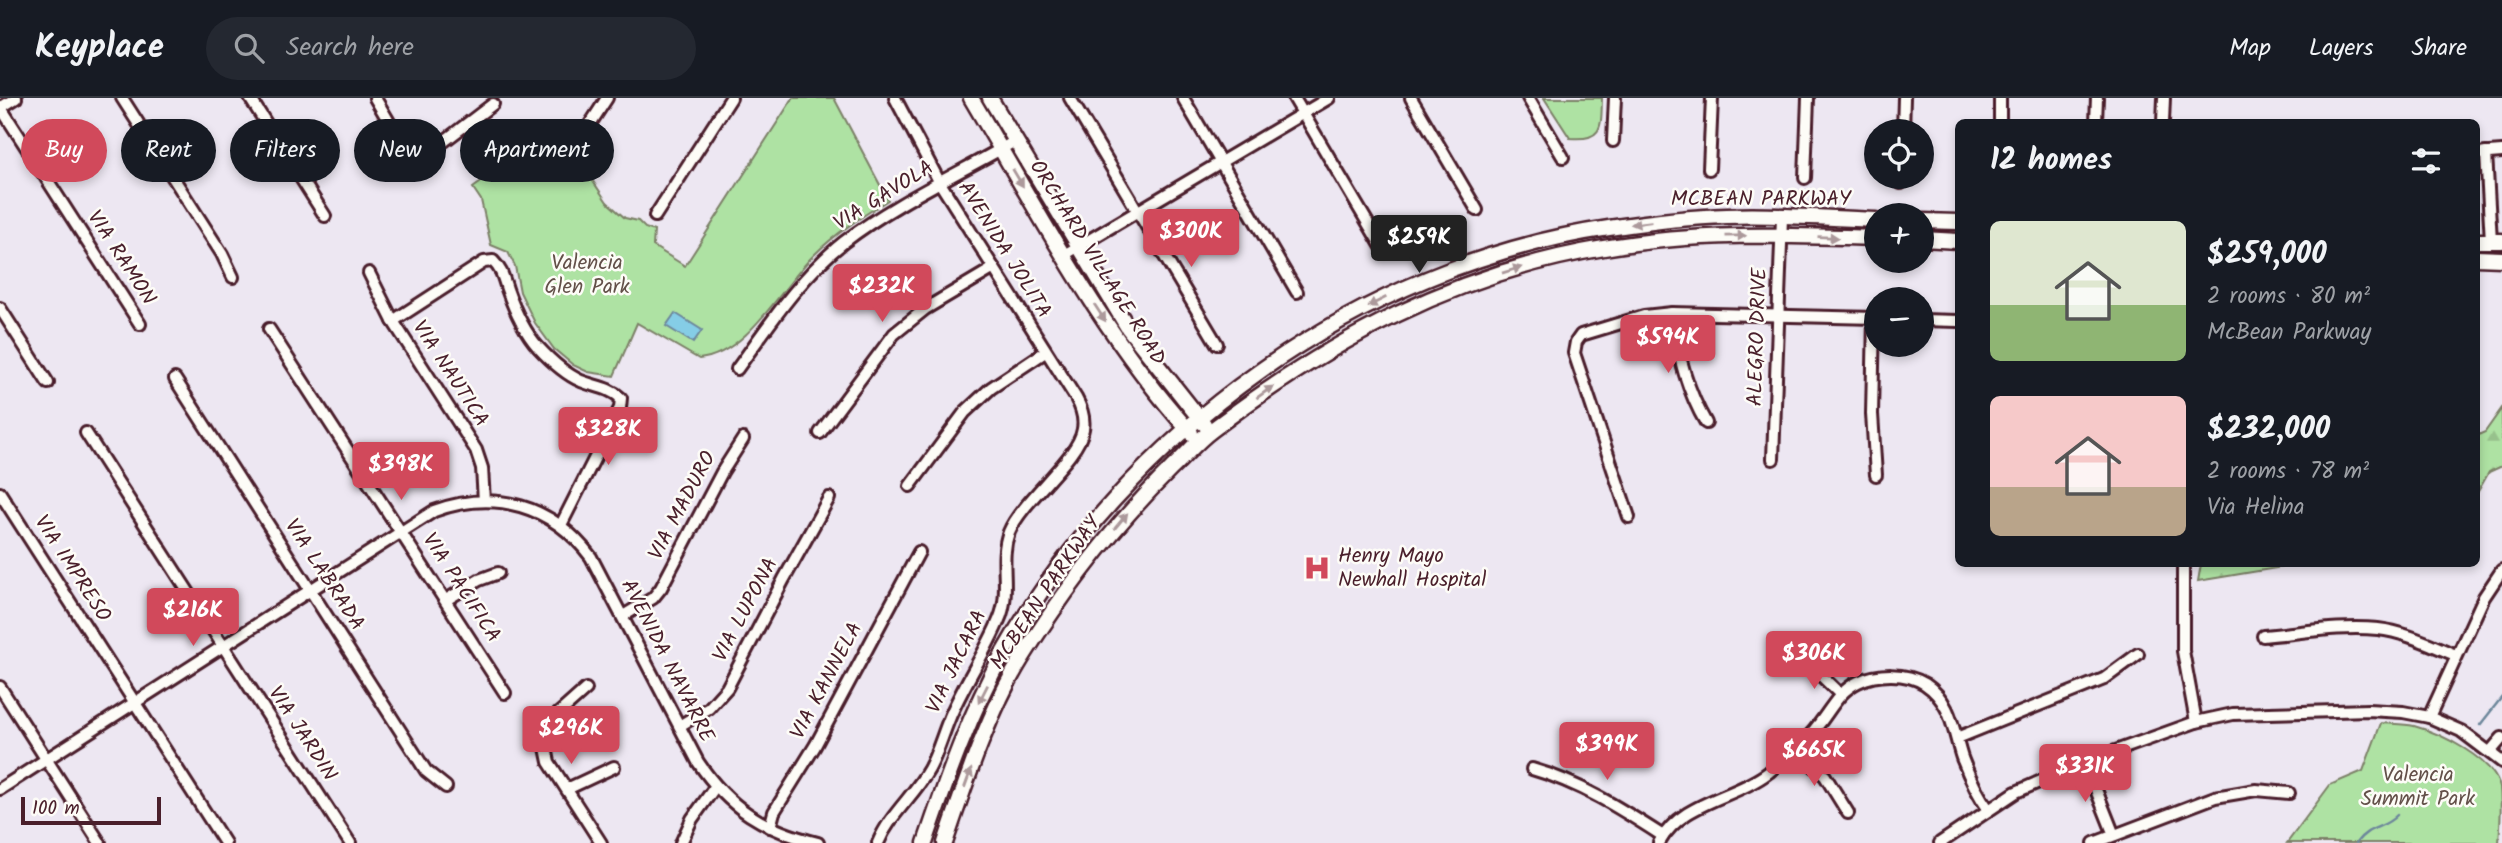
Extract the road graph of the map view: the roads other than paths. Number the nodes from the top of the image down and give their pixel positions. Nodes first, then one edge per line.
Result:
1 (16, 98) edge
2 (122, 98) edge
3 (250, 98) edge
4 (375, 98) edge
5 (607, 98) edge
6 (731, 98) edge
7 (895, 98) edge
8 (971, 98) edge
9 (990, 98) edge
10 (1070, 98) edge
11 (1183, 98) edge
12 (1294, 98) edge
13 (1329, 98) edge
14 (1411, 98) edge
15 (1528, 98) edge
16 (1615, 98) edge
17 (1712, 98) edge
18 (1808, 98) edge
19 (1904, 98) edge
20 (2000, 98) edge
21 (2097, 98) edge
22 (2164, 98) edge
23 (493, 104) dead end
24 (0, 108) edge
25 (1303, 114) junction
26 (593, 119) edge
27 (1903, 119) edge
28 (2000, 119) edge
29 (2095, 119) edge
30 (2163, 119) edge
31 (1016, 141) junction
32 (1613, 141) dead end
33 (1001, 149) junction
34 (2502, 152) edge
35 (2481, 153) edge
36 (1563, 157) dead end
37 (1221, 162) junction
38 (1709, 169) dead end
39 (1805, 178) dead end
40 (940, 183) junction
41 (1477, 210) dead end
42 (1138, 211) junction
43 (325, 216) dead end
44 (655, 216) dead end
45 (1782, 217) junction
46 (1864, 220) edge
47 (1934, 221) edge
48 (1955, 222) edge
49 (1781, 235) junction
50 (1864, 238) edge
51 (1934, 239) edge
52 (1955, 240) edge
53 (2490, 241) edge
54 (1078, 247) junction
55 (1382, 247) dead end
56 (1064, 256) junction
57 (2489, 259) edge
58 (994, 268) junction
59 (1446, 272) junction
60 (369, 273) dead end
61 (233, 277) dead end
62 (1297, 292) dead end
63 (1429, 299) junction
64 (0, 308) edge
65 (1672, 313) junction
66 (1777, 315) junction
67 (1864, 318) edge
68 (1934, 320) edge
69 (393, 321) junction
70 (1955, 321) edge
71 (140, 324) dead end
72 (269, 328) dead end
73 (1217, 344) dead end
74 (1045, 352) junction
75 (1873, 357) edge
76 (737, 369) dead end
77 (175, 379) dead end
78 (48, 383) dead end
79 (1199, 417) junction
80 (1083, 420) joint
81 (1706, 423) dead end
82 (1187, 428) junction
83 (86, 433) dead end
84 (820, 433) dead end
85 (1205, 437) junction
86 (743, 439) dead end
87 (1773, 459) dead end
88 (1876, 475) dead end
89 (910, 486) dead end
90 (0, 493) edge
91 (830, 498) dead end
92 (484, 501) junction
93 (1629, 517) dead end
94 (561, 526) junction
95 (401, 531) junction
96 (919, 552) dead end
97 (2183, 567) edge
98 (2502, 570) edge
99 (498, 573) dead end
100 (311, 590) junction
101 (446, 600) junction
102 (623, 616) junction
103 (2263, 636) dead end
104 (223, 647) junction
105 (2138, 654) dead end
106 (2456, 655) junction
107 (1811, 666) dead end
108 (0, 687) edge
109 (586, 690) dead end
110 (505, 693) dead end
111 (1840, 694) junction
112 (135, 704) junction
113 (2429, 717) junction
114 (2196, 722) junction
115 (681, 725) junction
116 (1957, 738) junction
117 (2502, 738) edge
118 (1796, 750) junction
119 (2490, 752) junction
120 (46, 760) junction
121 (2085, 762) junction
122 (2502, 762) edge
123 (614, 767) dead end
124 (1532, 769) dead end
125 (446, 787) dead end
126 (715, 787) junction
127 (0, 789) edge
128 (567, 789) junction
129 (2289, 793) dead end
130 (1989, 810) junction
131 (1848, 813) dead end
132 (770, 827) junction
133 (2114, 835) junction
134 (1661, 839) edge
135 (100, 843) edge
136 (225, 843) edge
137 (349, 843) edge
138 (601, 843) edge
139 (681, 843) edge
140 (818, 843) edge
141 (878, 843) edge
142 (925, 843) edge
143 (946, 843) edge
144 (1940, 843) edge
145 (2094, 843) edge

1 - 24 street
2 - 61 street
3 - 43 street
4 - 23 street
5 - 26 street
6 - 44 street
7 - 40 street, AVENIDA JOLITA
8 - 33 main road, ORCHARD VILLAGE ROAD
9 - 31 main road, ORCHARD VILLAGE ROAD
10 - 42 street
11 - 37 street
12 - 25 street
13 - 25 street
14 - 41 street
15 - 36 street
16 - 32 street
17 - 38 street
18 - 39 street
19 - 27 street
20 - 28 street
21 - 29 street
22 - 30 street
24 - 71 street, VIA RAMON
25 - 37 street
25 - 55 street
31 - 33 street, VIA GAVOLA
31 - 54 main road, ORCHARD VILLAGE ROAD
33 - 40 street, VIA GAVOLA
33 -> 56 main road, ORCHARD VILLAGE ROAD
34 - 35 street
35 - 53 street
37 - 42 street
37 - 62 street
40 - 58 street, AVENIDA JOLITA
40 - 76 street, VIA GAVOLA
42 - 54 street
42 - 73 street
45 - 46 main road, MCBEAN PARKWAY
45 - 49 street, ALEGRO DRIVE
45 -> 59 main road, MCBEAN PARKWAY
47 - 48 main road
49 -> 50 main road, MCBEAN PARKWAY
63 -> 49 main road, MCBEAN PARKWAY
49 - 66 street, ALEGRO DRIVE
51 - 52 main road
53 - 57 main road
54 - 56 street
54 - 79 main road, ORCHARD VILLAGE ROAD
56 -> 82 main road, ORCHARD VILLAGE ROAD
58 - 74 street, AVENIDA JOLITA
58 - 84 street
59 - 63 main road
59 -> 79 main road, MCBEAN PARKWAY
60 - 69 street, VIA NAUTICA
85 -> 63 main road, MCBEAN PARKWAY
64 - 78 street
65 - 66 street
65 - 81 street
65 - 93 street
66 - 67 street
66 - 87 street, ALEGRO DRIVE
68 - 70 street
69 - 92 street, VIA NAUTICA
69 - 94 street
72 - 95 street, VIA PACIFICA
74 - 80 street, AVENIDA JOLITA
74 - 89 street
75 - 88 street
77 - 100 street, VIA LABRADA
79 - 82 main road, MCBEAN PARKWAY
79 - 85 main road, ORCHARD VILLAGE ROAD
80 - 141 street, VIA JACARA
82 - 85 main road, ORCHARD VILLAGE ROAD
82 -> 142 main road, MCBEAN PARKWAY
83 - 104 street, VIA JARDIN
143 -> 85 main road, MCBEAN PARKWAY
86 - 102 street, VIA MADURO
90 - 112 street, VIA IMPRESO
91 - 115 street, VIA LUPONA
92 - 94 street, AVENIDA NAVARRE
92 - 95 street, AVENIDA NAVARRE
94 - 102 street, AVENIDA NAVARRE
95 - 100 street, AVENIDA NAVARRE
95 - 101 street, VIA PACIFICA
96 - 132 street, VIA KANNELA
97 - 114 street
98 - 106 street
99 - 101 street
100 - 104 street, AVENIDA NAVARRE
100 - 125 street, VIA LABRADA
101 - 110 street, VIA PACIFICA
102 - 115 street, AVENIDA NAVARRE
103 - 106 street
104 - 112 street, AVENIDA NAVARRE
104 - 137 street, VIA JARDIN
105 - 116 street
106 - 113 street
107 - 111 street
108 - 120 street
109 - 128 street
111 - 116 street
111 - 118 street
112 - 120 street, AVENIDA NAVARRE
112 - 136 street, VIA IMPRESO
113 - 114 street
113 - 119 street
114 - 121 street
115 - 126 street, AVENIDA NAVARRE
116 - 130 street
117 - 119 street
118 - 131 street
118 - 134 street
119 - 122 street
120 - 127 street, AVENIDA NAVARRE
120 - 135 street
121 - 130 street
121 - 133 street
123 - 128 street
124 - 134 street
126 - 132 street, AVENIDA NAVARRE
126 - 139 street
128 - 138 street
129 - 133 street
130 - 144 street
132 - 140 street, AVENIDA NAVARRE
133 - 145 street

